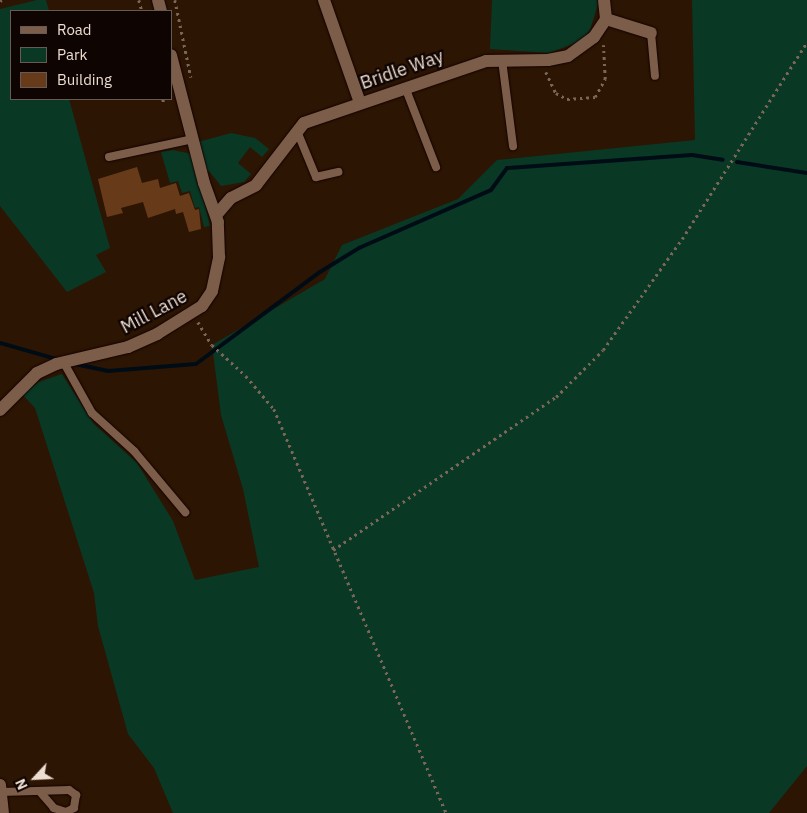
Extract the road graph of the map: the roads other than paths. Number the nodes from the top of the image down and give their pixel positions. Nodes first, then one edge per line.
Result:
1 (324, 0) edge
2 (604, 0) edge
3 (606, 19) junction
4 (651, 33) joint
5 (172, 59) edge
6 (502, 60) junction
7 (655, 76) dead end
8 (405, 88) junction
9 (360, 103) junction
10 (297, 132) junction
11 (193, 139) junction
12 (513, 146) dead end
13 (109, 157) dead end
14 (436, 167) dead end
15 (338, 172) dead end
16 (217, 214) junction
17 (64, 363) junction
18 (0, 410) edge
19 (184, 512) dead end
20 (0, 788) edge
21 (40, 792) junction
22 (3, 813) edge

1 - 9 street
2 - 3 street
3 - 4 street
3 - 6 street, Bridle Way
4 - 7 lane
5 - 11 street, Mill Lane
6 - 8 street, Bridle Way
6 - 12 lane
8 - 9 street, Bridle Way
8 - 14 lane
9 - 10 street, Bridle Way
10 - 15 lane
10 - 16 street, Bridle Way
11 - 13 lane
11 - 16 street, Mill Lane
16 - 17 street, Mill Lane
17 - 18 street, Mill Lane
17 - 19 lane
20 - 21 lane
20 - 22 street
21 - 21 lane

